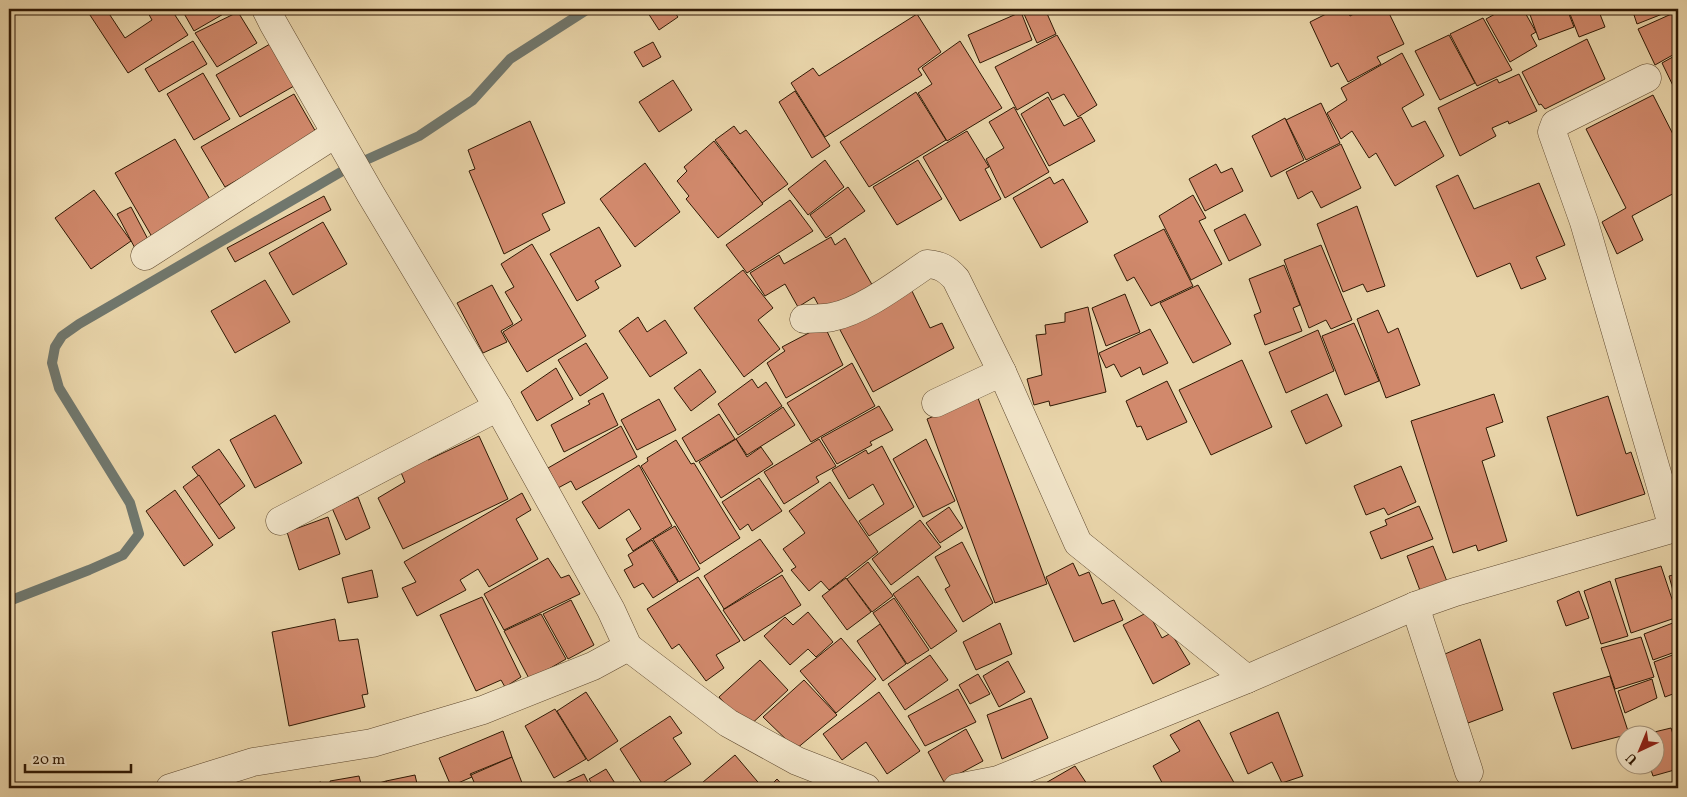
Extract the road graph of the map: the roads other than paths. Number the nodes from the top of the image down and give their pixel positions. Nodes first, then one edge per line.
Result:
1 (266, 9) edge
2 (1647, 78) dead end
3 (338, 139) junction
4 (145, 256) dead end
5 (804, 319) dead end
6 (1002, 372) junction
7 (936, 403) dead end
8 (498, 407) junction
9 (280, 521) dead end
10 (1676, 528) edge
11 (1415, 606) junction
12 (628, 647) junction
13 (1247, 679) junction
14 (1469, 772) dead end
15 (170, 788) edge
16 (866, 788) edge
17 (957, 788) edge

1 - 3 street
2 - 10 street
3 - 4 street
3 - 8 street
5 - 6 street
6 - 7 street
6 - 13 street
8 - 9 street
8 - 12 street
10 - 11 street
11 - 13 street
11 - 14 street
12 - 15 street
12 - 16 street
13 - 17 street

